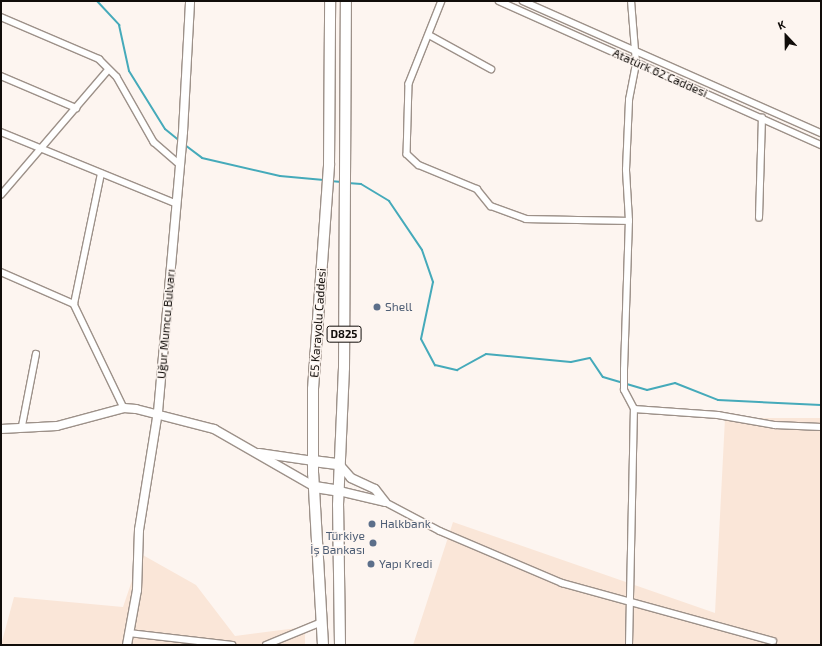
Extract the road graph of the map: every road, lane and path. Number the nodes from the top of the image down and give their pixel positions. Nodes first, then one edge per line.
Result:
1 (190, 1) edge
2 (330, 1) edge
3 (346, 1) edge
4 (442, 1) edge
5 (499, 1) edge
6 (523, 1) edge
7 (631, 1) edge
8 (1, 17) edge
9 (430, 36) junction
10 (634, 50) junction
11 (636, 63) junction
12 (491, 69) dead end
13 (108, 70) junction
14 (1, 76) edge
15 (76, 108) junction
16 (762, 118) junction
17 (1, 132) edge
18 (821, 133) edge
19 (821, 145) edge
20 (42, 148) junction
21 (180, 165) junction
22 (101, 174) junction
23 (1, 195) edge
24 (177, 204) junction
25 (759, 218) dead end
26 (629, 221) junction
27 (1, 272) edge
28 (74, 304) junction
29 (36, 354) dead end
30 (124, 408) junction
31 (634, 409) junction
32 (157, 415) junction
33 (22, 426) junction
34 (821, 427) edge
35 (1, 428) edge
36 (243, 447) junction
37 (313, 461) junction
38 (339, 464) junction
39 (315, 487) junction
40 (339, 491) junction
41 (386, 502) junction
42 (628, 602) junction
43 (323, 622) junction
44 (129, 633) junction
45 (773, 641) dead end
46 (127, 645) edge
47 (232, 645) edge
48 (266, 645) edge
49 (324, 645) edge
50 (340, 645) edge
51 (629, 645) edge

1 - 21 street, Uğur Mumcu Bulvarı
2 - 37 highway, E5 Karayolu Caddesi / D825
3 - 38 highway, E5 Karayolu Caddesi / D825
4 - 9 street
5 - 11 street, Atatürk 62 Caddesi
6 - 10 street, Atatürk 62 Caddesi
7 - 10 street
8 - 13 street
9 - 12 street
9 - 26 street
10 - 11 street
10 - 18 street, Atatürk 62 Caddesi
11 - 16 street, Atatürk 62 Caddesi
11 - 26 street
13 - 15 street
13 - 21 street
14 - 15 street
15 - 20 street
16 - 19 street, Atatürk 62 Caddesi
16 - 25 street
17 - 20 street
20 - 22 street
20 - 23 street
21 - 24 street, Uğur Mumcu Bulvarı
22 - 24 street
22 - 28 street
24 - 32 street, Uğur Mumcu Bulvarı
26 - 31 street
27 - 28 street
28 - 30 street
29 - 33 street
30 - 32 street
30 - 33 street
31 - 34 street
31 - 42 street
32 - 36 street
32 - 44 street, Uğur Mumcu Bulvarı
33 - 35 street
36 - 37 street
36 - 39 street
37 - 38 highway
37 - 39 highway, E5 Karayolu Caddesi / D825
38 - 40 highway, E5 Karayolu Caddesi / D825
38 - 41 street
39 - 40 highway
39 - 43 highway, E5 Karayolu Caddesi / D825
40 - 41 street
40 - 50 highway, E5 Karayolu Caddesi / D825
41 - 42 street
42 - 45 street
42 - 51 street
43 - 48 street
43 - 49 highway, E5 Karayolu Caddesi / D825
44 - 46 street, Uğur Mumcu Bulvarı
44 - 47 street

